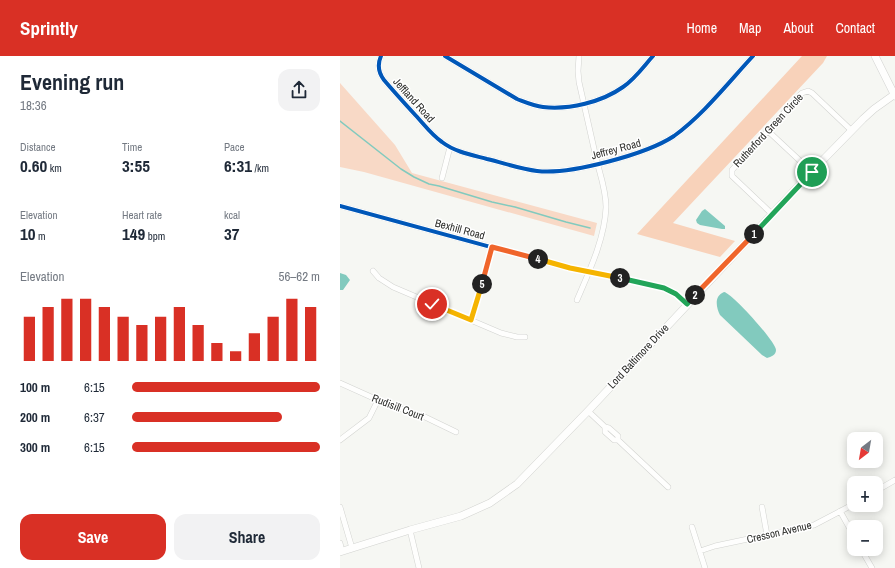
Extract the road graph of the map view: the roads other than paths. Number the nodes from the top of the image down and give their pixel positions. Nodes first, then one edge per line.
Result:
1 (381, 56) edge
2 (445, 56) edge
3 (580, 56) edge
4 (654, 56) edge
5 (752, 56) edge
6 (875, 56) edge
7 (895, 95) edge
8 (584, 103) junction
9 (767, 130) junction
10 (852, 130) junction
11 (450, 148) junction
12 (598, 164) junction
13 (812, 172) junction
14 (442, 178) dead end
15 (340, 206) edge
16 (772, 214) junction
17 (492, 247) junction
18 (373, 271) dead end
19 (589, 272) junction
20 (576, 300) dead end
21 (687, 304) junction
22 (471, 320) junction
23 (525, 337) dead end
24 (340, 383) edge
25 (378, 400) junction
26 (588, 411) junction
27 (456, 432) dead end
28 (340, 440) edge
29 (895, 480) edge
30 (668, 487) dead end
31 (883, 487) edge
32 (340, 506) edge
33 (762, 507) dead end
34 (847, 508) edge
35 (840, 512) junction
36 (847, 524) edge
37 (692, 527) dead end
38 (410, 530) junction
39 (767, 535) junction
40 (340, 542) edge
41 (352, 548) junction
42 (341, 551) edge
43 (700, 551) junction
44 (865, 556) edge
45 (419, 568) edge
46 (705, 568) edge
47 (872, 568) edge

1 - 11 street, Jeffland Road
2 - 8 street
3 - 8 street
4 - 8 street
5 - 12 street, Jeffrey Road
6 - 7 main road
7 - 10 main road, Lord Baltimore Drive
8 - 12 street
9 - 10 street, Rutherford Green Circle
9 - 13 street
9 - 16 street, Rutherford Green Circle
10 - 13 main road, Lord Baltimore Drive
11 - 12 street, Jeffrey Road
11 - 14 street
12 - 19 street
13 - 16 main road, Lord Baltimore Drive
15 - 17 street, Bexhill Road
16 - 21 main road, Lord Baltimore Drive
17 - 19 street, Bexhill Road
17 - 22 street
18 - 22 street
19 - 20 street
19 - 21 street, Bexhill Road
21 - 26 main road, Lord Baltimore Drive
22 - 23 street
24 - 25 street, Rudisill Court
25 - 27 street, Rudisill Court
25 - 28 street
26 - 30 street
26 - 38 main road, Lord Baltimore Drive
29 - 31 street
32 - 41 street
33 - 39 street
34 - 35 street, Cresson Avenue
35 - 36 street
35 - 39 street, Cresson Avenue
37 - 43 street
38 - 41 main road, Lord Baltimore Drive
38 - 45 street
39 - 43 street, Cresson Avenue
40 - 42 street
41 - 42 main road, Lord Baltimore Drive
43 - 46 street
44 - 47 street

